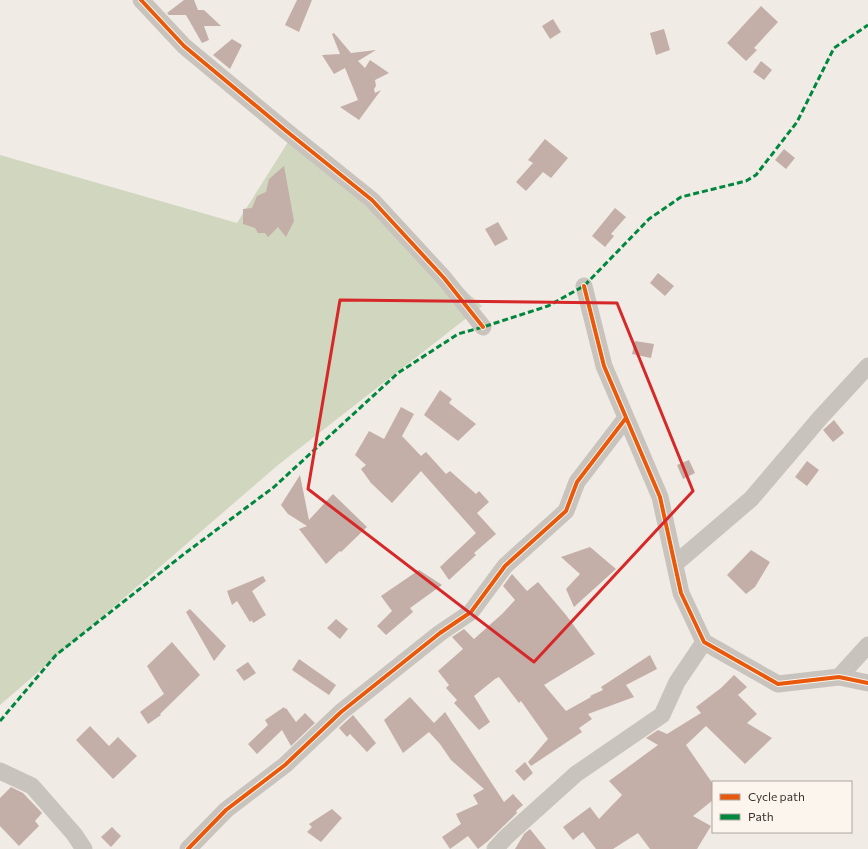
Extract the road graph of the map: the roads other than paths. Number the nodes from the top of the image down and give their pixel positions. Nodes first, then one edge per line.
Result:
1 (141, 0) edge
2 (584, 286) dead end
3 (483, 327) dead end
4 (868, 366) edge
5 (626, 418) junction
6 (675, 564) junction
7 (704, 642) junction
8 (868, 645) edge
9 (839, 677) junction
10 (868, 683) edge
11 (0, 771) edge
12 (84, 849) edge
13 (188, 849) edge
14 (495, 849) edge

1 - 3 street
2 - 5 street
4 - 6 street
5 - 6 street
5 - 13 street
6 - 7 street
7 - 9 street
7 - 14 street
8 - 9 street
9 - 10 street
11 - 12 street

